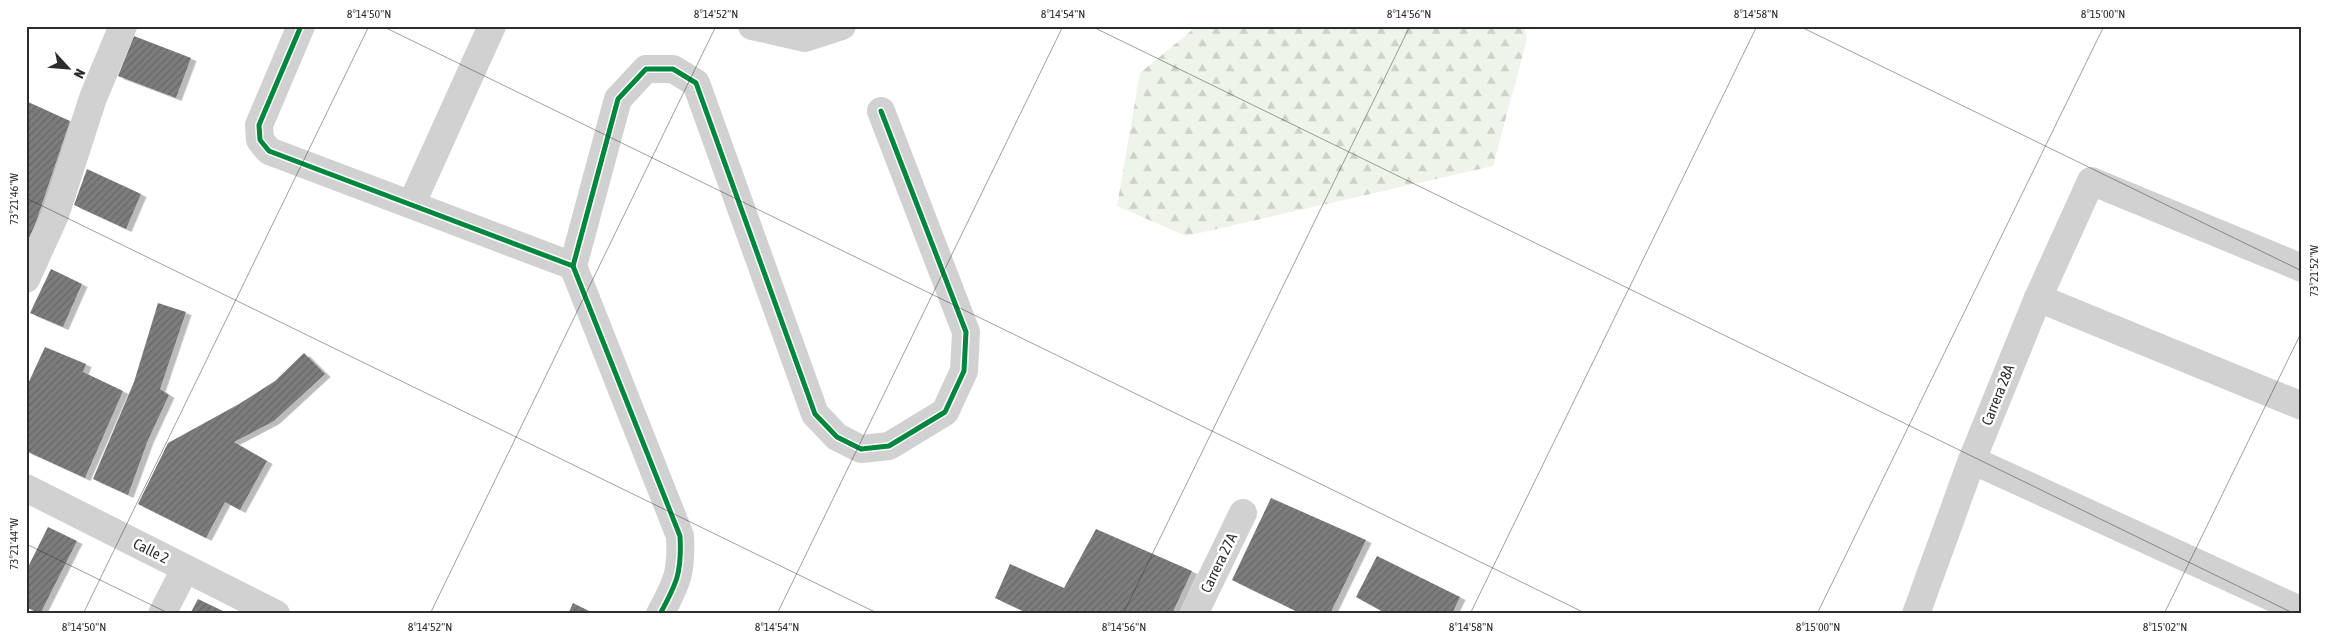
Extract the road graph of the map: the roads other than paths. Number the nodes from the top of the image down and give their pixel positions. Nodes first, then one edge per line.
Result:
1 (123, 26) edge
2 (301, 26) edge
3 (492, 26) edge
4 (752, 26) edge
5 (842, 26) edge
6 (881, 111) dead end
7 (412, 203) junction
8 (573, 266) junction
9 (2302, 268) edge
10 (26, 279) edge
11 (2038, 298) junction
12 (2302, 406) edge
13 (1972, 460) junction
14 (26, 488) edge
15 (1243, 513) dead end
16 (185, 569) junction
17 (2302, 611) edge
18 (162, 614) edge
19 (276, 614) edge
20 (660, 614) edge
21 (1194, 614) edge
22 (1916, 614) edge

1 - 10 street
2 - 7 street
3 - 7 street
4 - 5 street
6 - 8 street
7 - 8 street
8 - 20 street
9 - 11 street, Carrera 28A
11 - 12 street
11 - 13 street, Carrera 28A
13 - 17 street
13 - 22 street, Carrera 28A
14 - 16 street, Calle 2
15 - 21 street, Carrera 27A
16 - 18 street
16 - 19 street, Calle 2

